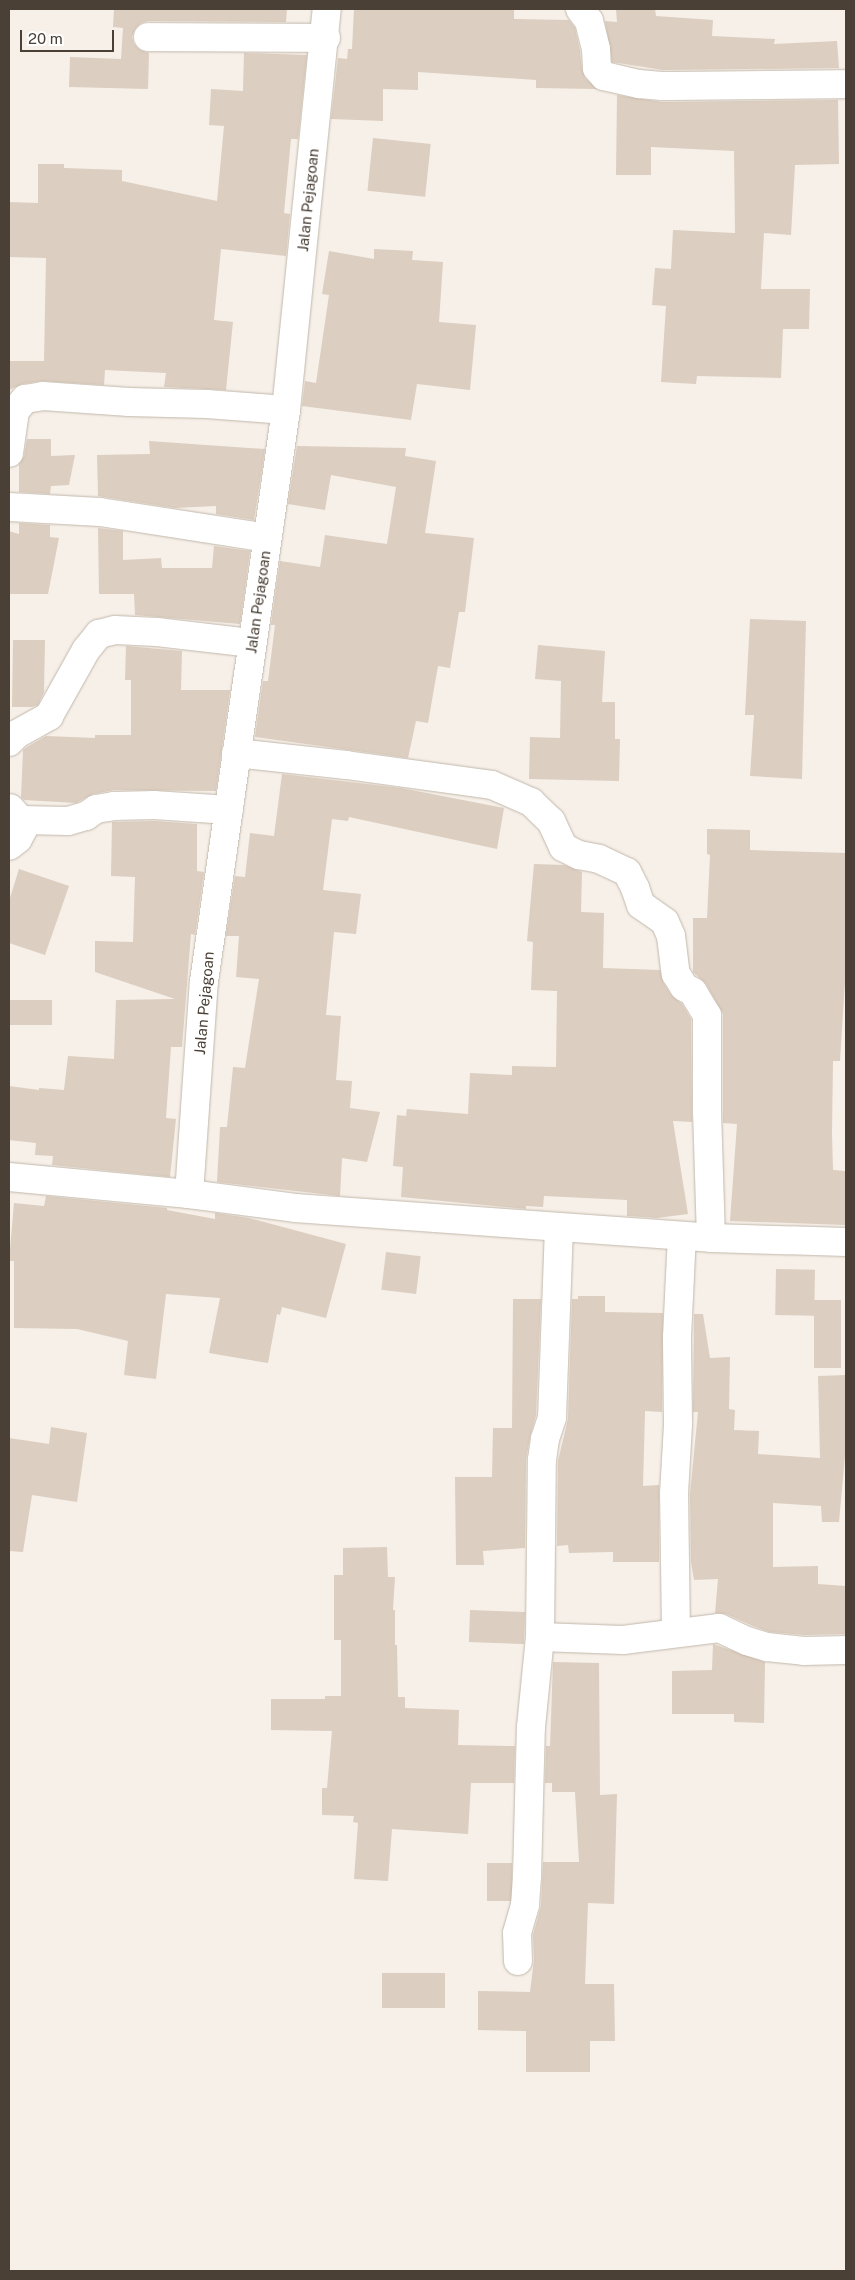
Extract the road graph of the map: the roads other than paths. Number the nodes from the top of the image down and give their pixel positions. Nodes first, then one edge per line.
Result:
1 (327, 9) edge
2 (580, 9) edge
3 (148, 37) dead end
4 (326, 38) junction
5 (846, 84) edge
6 (286, 410) junction
7 (9, 453) edge
8 (9, 506) edge
9 (267, 538) junction
10 (252, 643) junction
11 (9, 742) edge
12 (236, 753) junction
13 (228, 810) junction
14 (15, 813) edge
15 (9, 846) edge
16 (9, 1177) edge
17 (189, 1194) junction
18 (559, 1228) junction
19 (682, 1236) junction
20 (711, 1238) junction
21 (846, 1242) edge
22 (676, 1633) junction
23 (540, 1637) junction
24 (846, 1650) edge
25 (518, 1961) dead end

1 - 4 street, Jalan Pejagoan
2 - 5 street
3 - 4 street
4 - 6 street, Jalan Pejagoan
6 - 7 street
6 - 9 street, Jalan Pejagoan
8 - 9 street
9 - 10 street, Jalan Pejagoan
10 - 11 street
10 - 12 street, Jalan Pejagoan
12 - 13 street, Jalan Pejagoan
12 - 20 street
13 - 14 street
13 - 17 street, Jalan Pejagoan
14 - 15 street
16 - 17 street
17 - 18 street
18 - 19 street
18 - 23 street
19 - 20 street
19 - 22 street
20 - 21 street
22 - 23 street
22 - 24 street
23 - 25 street

